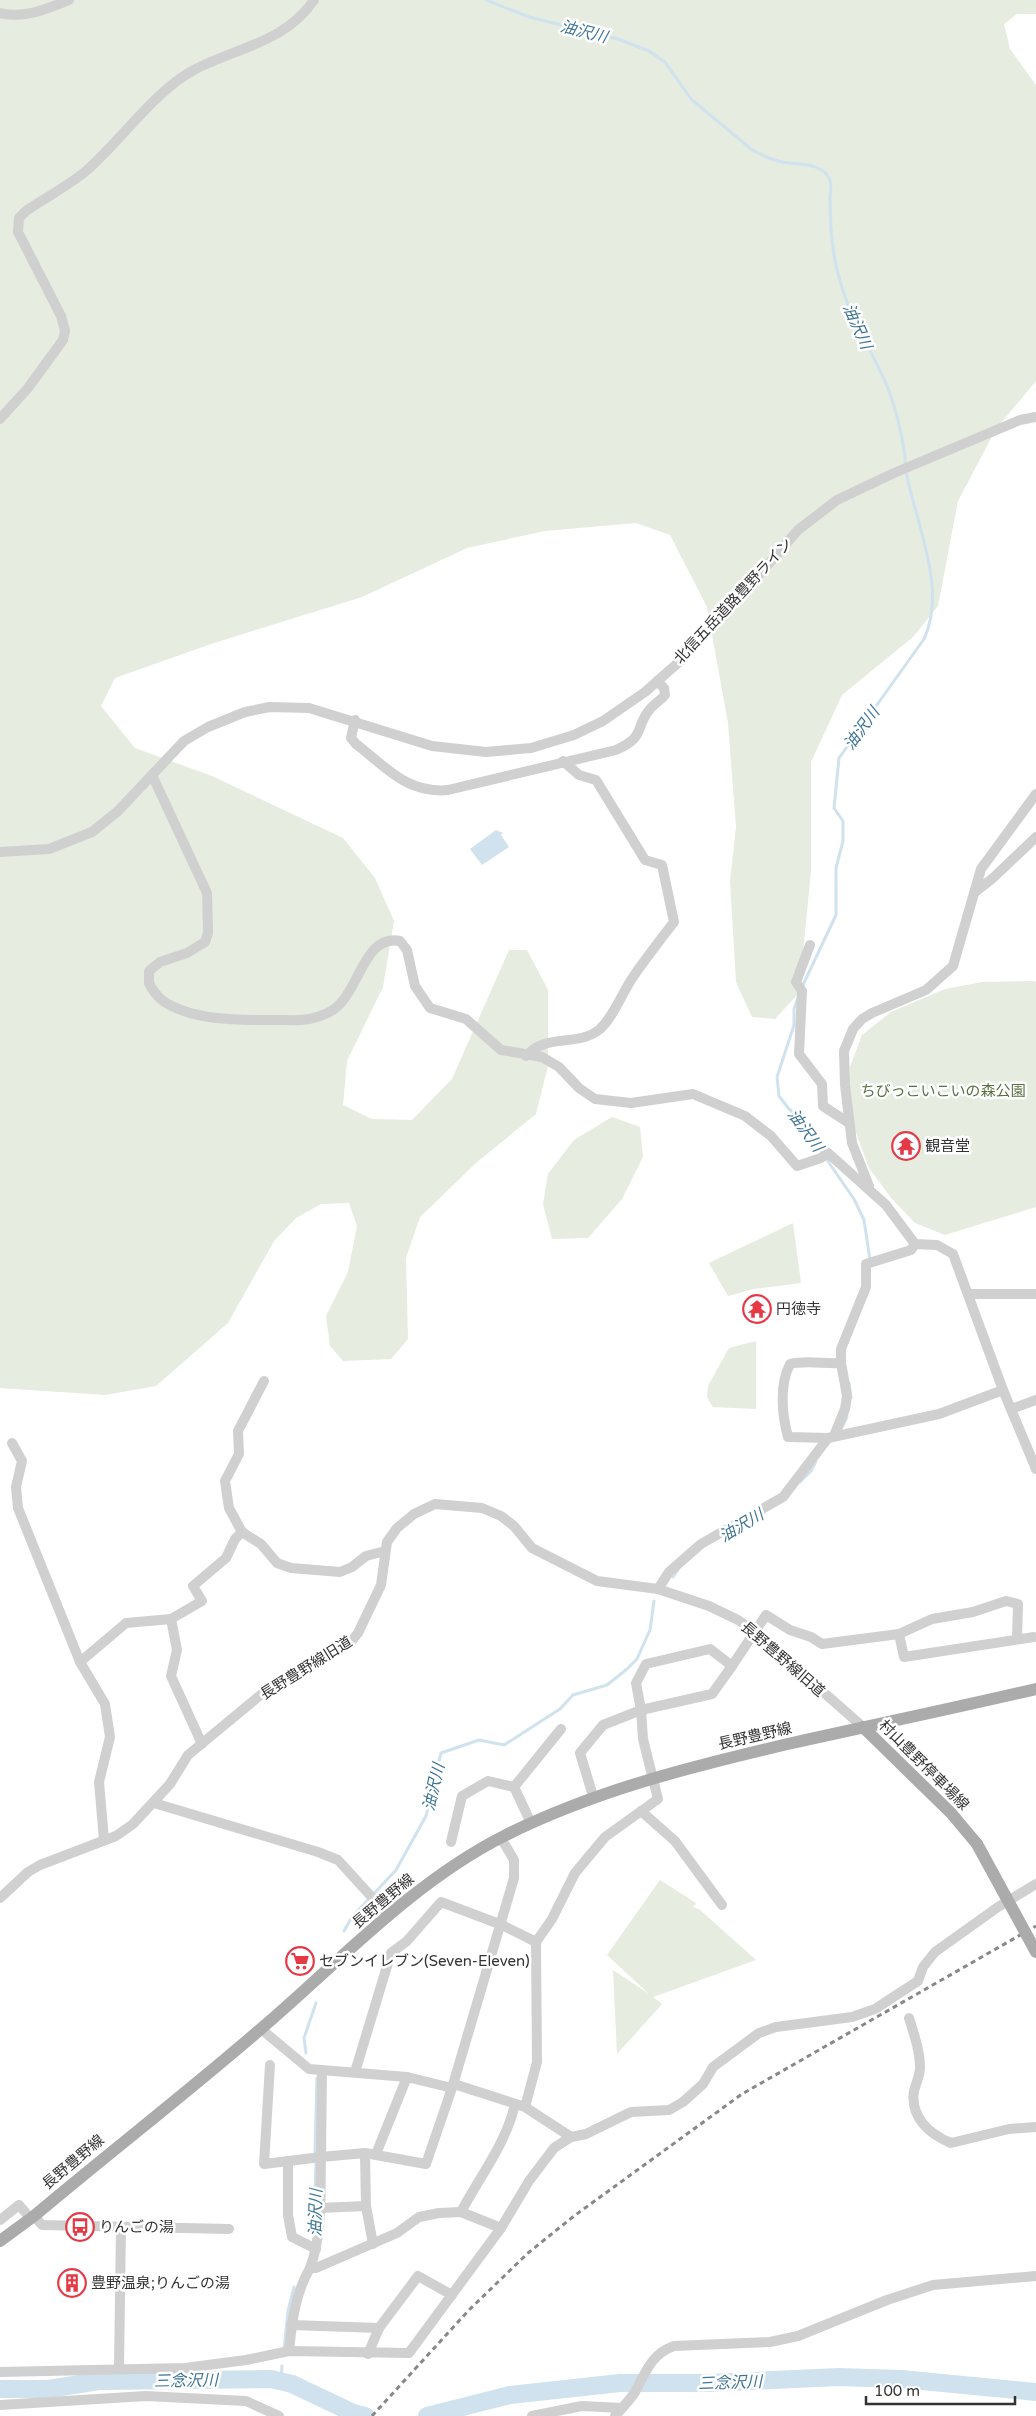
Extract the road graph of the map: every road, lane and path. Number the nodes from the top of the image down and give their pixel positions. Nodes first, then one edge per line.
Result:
1 (69, 0) edge
2 (314, 0) edge
3 (51, 3) edge
4 (0, 13) edge
5 (1036, 417) edge
6 (0, 419) edge
7 (657, 681) junction
8 (355, 720) junction
9 (563, 761) junction
10 (152, 775) junction
11 (1036, 794) edge
12 (1036, 837) edge
13 (0, 852) edge
14 (975, 892) junction
15 (810, 945) dead end
16 (526, 1056) junction
17 (849, 1123) junction
18 (869, 1188) junction
19 (916, 1244) junction
20 (969, 1294) junction
21 (1036, 1294) edge
22 (840, 1363) junction
23 (264, 1381) dead end
24 (1003, 1390) junction
25 (1036, 1400) edge
26 (1011, 1409) junction
27 (833, 1437) junction
28 (12, 1443) dead end
29 (1036, 1469) edge
30 (242, 1532) junction
31 (385, 1551) junction
32 (658, 1589) junction
33 (171, 1619) junction
34 (754, 1631) junction
35 (898, 1634) junction
36 (1034, 1637) dead end
37 (1017, 1639) junction
38 (80, 1662) junction
39 (732, 1666) junction
40 (1036, 1689) edge
41 (641, 1710) junction
42 (863, 1727) junction
43 (561, 1729) dead end
44 (202, 1744) junction
45 (651, 1778) junction
46 (514, 1787) junction
47 (594, 1796) junction
48 (154, 1803) junction
49 (641, 1811) junction
50 (531, 1823) junction
51 (501, 1838) junction
52 (104, 1840) junction
53 (451, 1842) dead end
54 (1036, 1884) edge
55 (0, 1898) edge
56 (722, 1905) dead end
57 (389, 1916) junction
58 (502, 1925) junction
59 (536, 1942) junction
60 (1036, 1952) edge
61 (910, 2018) dead end
62 (261, 2029) junction
63 (270, 2065) dead end
64 (322, 2070) junction
65 (355, 2072) junction
66 (406, 2077) junction
67 (453, 2086) junction
68 (520, 2106) junction
69 (1036, 2127) edge
70 (571, 2137) junction
71 (365, 2153) junction
72 (376, 2154) junction
73 (322, 2157) junction
74 (288, 2161) junction
75 (366, 2206) junction
76 (320, 2208) junction
77 (461, 2212) junction
78 (33, 2218) junction
79 (0, 2220) edge
80 (121, 2226) junction
81 (501, 2228) junction
82 (229, 2229) dead end
83 (0, 2241) edge
84 (374, 2244) junction
85 (313, 2248) junction
86 (310, 2268) junction
87 (1034, 2276) edge
88 (1036, 2287) edge
89 (452, 2295) junction
90 (291, 2325) junction
91 (379, 2328) junction
92 (289, 2351) junction
93 (368, 2354) junction
94 (119, 2368) junction
95 (0, 2372) edge
96 (0, 2405) edge
97 (618, 2412) edge
98 (279, 2416) edge
99 (532, 2416) edge

1 - 3 street
2 - 6 street
3 - 4 street
5 - 7 street, 北信五岳道路豊野ライン
7 - 8 street, 北信五岳道路豊野ライン
7 - 9 street
8 - 9 street
8 - 10 street, 北信五岳道路豊野ライン
9 - 16 street
10 - 13 street, 北信五岳道路豊野ライン
10 - 16 street
11 - 14 street
12 - 14 street
14 - 17 street
15 - 17 street
16 - 18 street
17 - 18 street
18 - 19 street
19 - 20 street
19 - 22 street
20 - 21 street
20 - 24 street
22 - 27 street
22 - 27 street
23 - 30 street
24 - 26 street
24 - 27 street
25 - 26 street
26 - 29 street
27 - 32 street
28 - 38 street
30 - 31 street
30 - 33 street
31 - 32 street, 長野豊野線旧道
31 - 44 street, 長野豊野線旧道
32 - 34 street, 長野豊野線旧道
33 - 38 street
33 - 44 street
34 - 35 street
34 - 39 street
34 - 42 street, 長野豊野線旧道
35 - 37 street
35 - 37 street
36 - 37 street
38 - 52 street
39 - 41 street
39 - 41 street
40 - 42 main road, 村山豊野停車場線
41 - 45 street
41 - 47 street
42 - 45 main road, 長野豊野線
42 - 60 main road, 村山豊野停車場線, bridge
43 - 46 street
44 - 48 street, 長野豊野線旧道
45 - 47 main road, 長野豊野線
45 - 49 street
46 - 50 street
46 - 53 street
47 - 50 main road, 長野豊野線
48 - 52 street, 長野豊野線旧道
48 - 57 street
49 - 56 street
49 - 59 street
50 - 51 main road, 長野豊野線
51 - 57 main road, 長野豊野線
51 - 58 street
52 - 55 street, 長野豊野線旧道
54 - 70 street
57 - 62 main road, 長野豊野線
58 - 59 street
58 - 65 street
58 - 67 street
59 - 68 street
61 - 69 street
62 - 64 street
62 - 78 main road, 長野豊野線
63 - 74 street
64 - 65 street
64 - 73 street
65 - 66 street
66 - 67 street
66 - 72 street
67 - 68 street
67 - 72 street
68 - 70 street
68 - 77 street
70 - 81 street
71 - 72 street
71 - 73 street
71 - 75 street
73 - 74 street
73 - 76 street
74 - 85 street
75 - 76 street
75 - 84 street
76 - 85 street
77 - 81 street
77 - 84 street
78 - 79 street
78 - 80 street
78 - 83 main road, 長野豊野線
80 - 82 street
80 - 94 street
81 - 89 street
84 - 86 street
85 - 86 street
86 - 90 street
87 - 88 street
87 - 97 street
89 - 91 street
89 - 93 street
90 - 91 street
90 - 92 street
91 - 93 street
92 - 93 street
92 - 94 street
94 - 95 street
96 - 98 street
97 - 99 street

